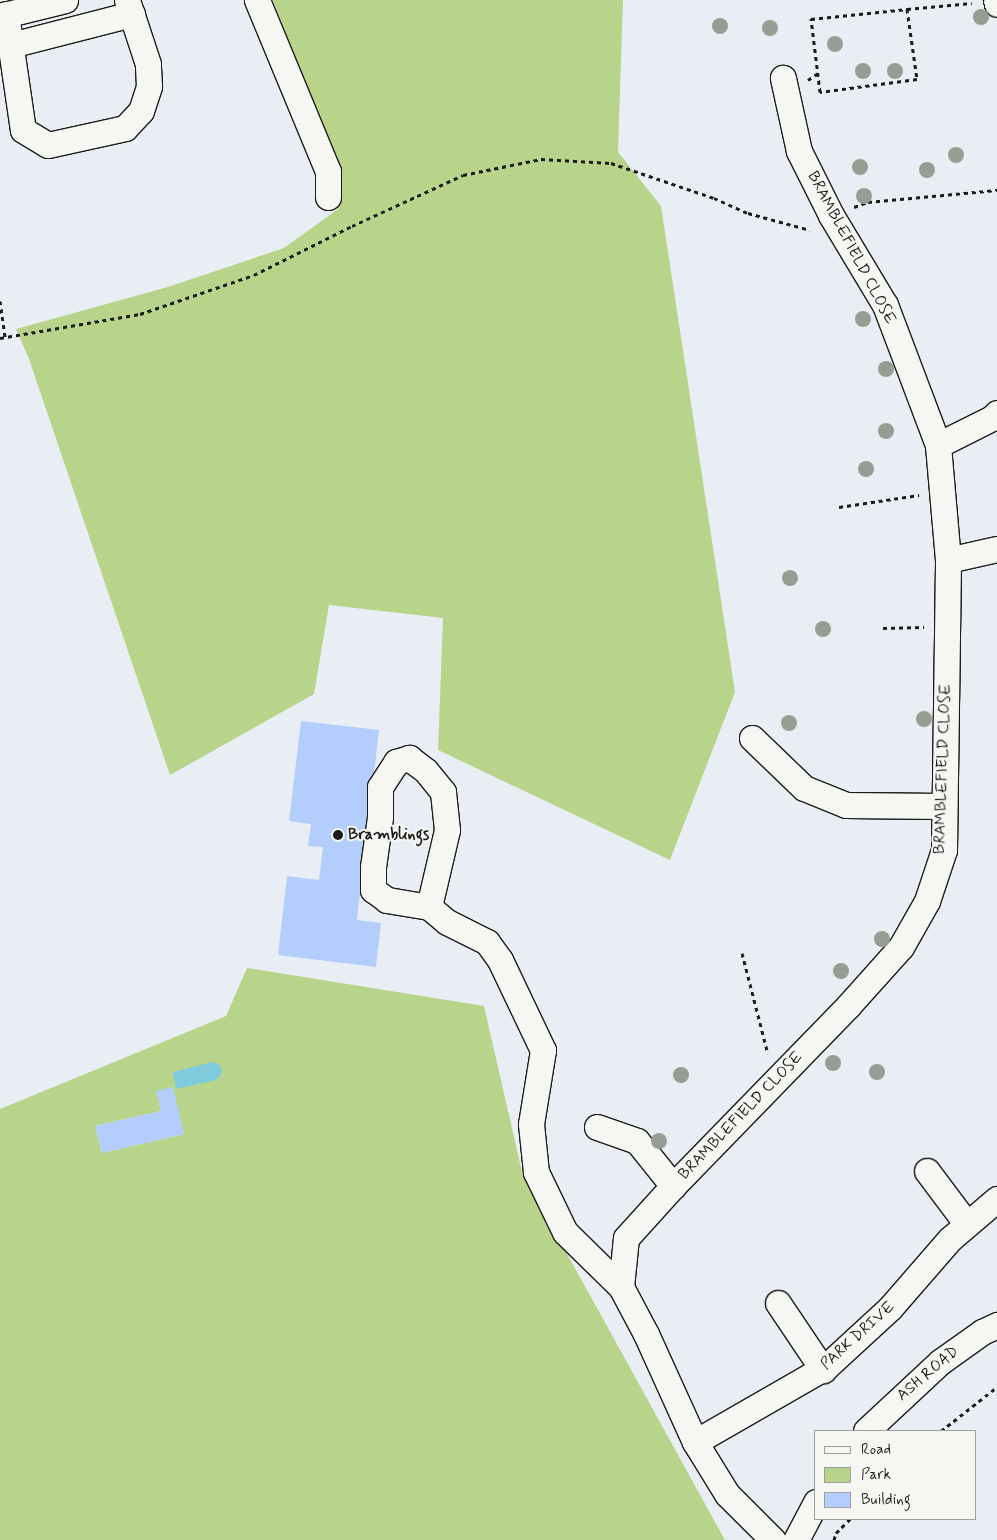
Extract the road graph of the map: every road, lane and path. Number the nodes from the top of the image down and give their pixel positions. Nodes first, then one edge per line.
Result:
1 (65, 0) edge
2 (258, 0) edge
3 (997, 2) edge
4 (130, 7) edge
5 (907, 9) junction
6 (3, 15) edge
7 (10, 45) junction
8 (783, 78) dead end
9 (997, 190) edge
10 (328, 197) dead end
11 (838, 225) junction
12 (0, 301) edge
13 (0, 338) edge
14 (5, 338) junction
15 (997, 413) edge
16 (938, 445) junction
17 (942, 492) junction
18 (838, 507) dead end
19 (997, 549) edge
20 (948, 560) junction
21 (947, 627) junction
22 (883, 628) dead end
23 (752, 738) dead end
24 (943, 806) junction
25 (429, 907) junction
26 (742, 953) dead end
27 (775, 1081) junction
28 (597, 1127) dead end
29 (927, 1171) dead end
30 (673, 1186) junction
31 (997, 1198) edge
32 (966, 1223) junction
33 (621, 1287) junction
34 (778, 1303) dead end
35 (997, 1325) edge
36 (823, 1370) junction
37 (997, 1387) edge
38 (867, 1430) edge
39 (942, 1430) edge
40 (695, 1442) junction
41 (814, 1506) edge
42 (849, 1520) edge
43 (773, 1540) edge
44 (796, 1540) edge
45 (834, 1540) edge

1 - 6 street
2 - 10 street
3 - 5 path
4 - 7 street
4 - 7 street
5 - 5 path
6 - 7 street
8 - 11 street, BRAMBLEFIELD CLOSE
9 - 11 path
11 - 14 path
11 - 16 street, BRAMBLEFIELD CLOSE
12 - 14 path
13 - 14 path
15 - 16 street
16 - 17 street, BRAMBLEFIELD CLOSE
17 - 18 path
17 - 20 street, BRAMBLEFIELD CLOSE
19 - 20 street
20 - 21 street, BRAMBLEFIELD CLOSE
21 - 22 path
21 - 24 street, BRAMBLEFIELD CLOSE
23 - 24 street
24 - 27 street, BRAMBLEFIELD CLOSE
25 - 25 street
25 - 33 street
26 - 27 path
27 - 30 street, BRAMBLEFIELD CLOSE
28 - 30 street
29 - 32 street
30 - 33 street, BRAMBLEFIELD CLOSE
31 - 32 street, PARK DRIVE
32 - 36 street, PARK DRIVE
33 - 40 street
34 - 36 street
35 - 38 street, ASH ROAD
36 - 40 street, PARK DRIVE
37 - 39 path
40 - 43 street
41 - 44 street
42 - 45 path

